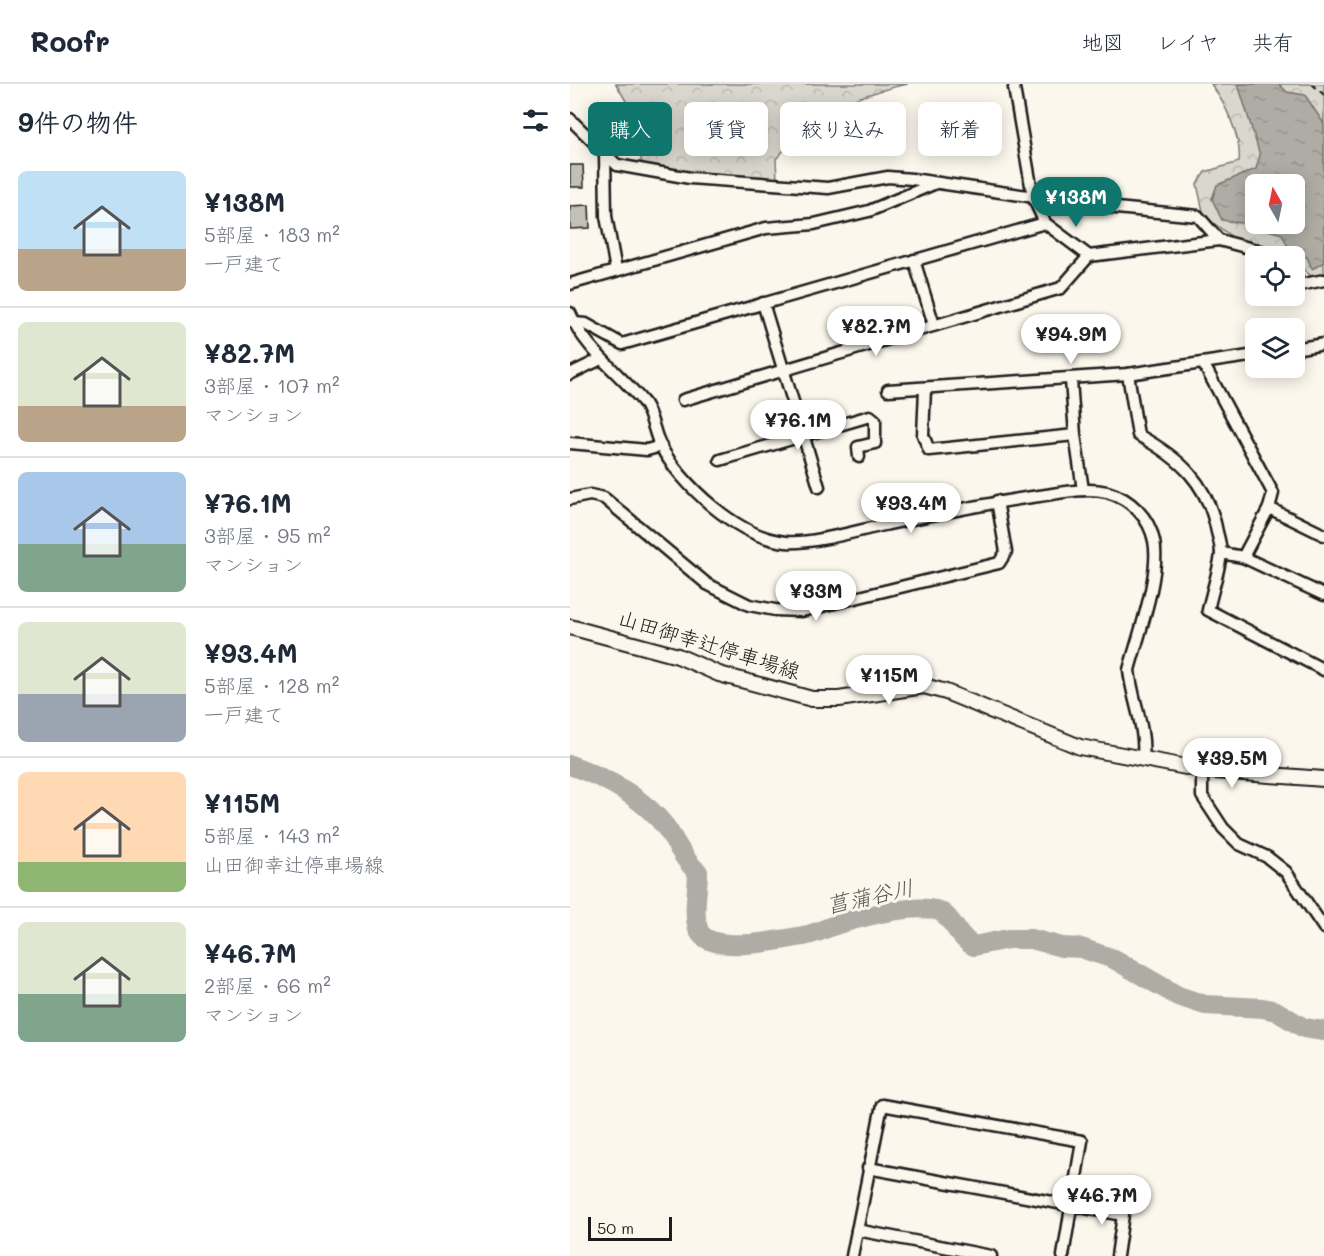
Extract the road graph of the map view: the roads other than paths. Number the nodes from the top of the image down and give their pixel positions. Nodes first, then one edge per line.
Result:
1 (1014, 88) dead end
2 (570, 119) edge
3 (588, 136) edge
4 (605, 156) edge
5 (609, 156) edge
6 (936, 183) junction
7 (1033, 197) junction
8 (1045, 223) junction
9 (1219, 240) junction
10 (1245, 247) edge
11 (1089, 256) junction
12 (914, 260) junction
13 (616, 270) junction
14 (1324, 280) edge
15 (570, 284) edge
16 (1305, 284) edge
17 (763, 303) junction
18 (572, 318) edge
19 (934, 325) junction
20 (1324, 344) edge
21 (1305, 347) edge
22 (1245, 357) edge
23 (601, 359) junction
24 (1203, 363) junction
25 (783, 370) junction
26 (570, 374) edge
27 (1128, 374) junction
28 (1071, 380) junction
29 (925, 388) junction
30 (888, 390) dead end
31 (682, 399) dead end
32 (803, 435) junction
33 (1075, 435) junction
34 (570, 443) edge
35 (661, 446) junction
36 (860, 458) dead end
37 (720, 460) dead end
38 (819, 488) dead end
39 (1083, 490) junction
40 (570, 499) edge
41 (997, 501) junction
42 (1269, 508) junction
43 (1324, 535) edge
44 (1221, 553) junction
45 (1243, 557) junction
46 (1324, 595) edge
47 (570, 627) edge
48 (1324, 670) edge
49 (1143, 758) junction
50 (1202, 770) junction
51 (1324, 779) edge
52 (1324, 928) edge
53 (868, 1168) junction
54 (1072, 1206) junction
55 (857, 1230) junction
56 (852, 1256) edge
57 (991, 1256) edge
58 (1063, 1256) edge
59 (1117, 1256) edge

1 - 7 street
2 - 3 street
4 - 13 street
5 - 6 street
6 - 7 street
6 - 13 street
7 - 8 street
7 - 9 street
8 - 11 street
8 - 12 street
9 - 10 street
9 - 11 street
11 - 19 street
12 - 17 street
12 - 19 street
13 - 15 street
14 - 16 street
17 - 18 street
17 - 25 street
18 - 23 street
19 - 25 street
20 - 21 street
22 - 24 street
23 - 26 street
23 - 35 street
24 - 27 street
24 - 42 street
25 - 31 street
25 - 32 street
27 - 28 street
27 - 44 street
28 - 29 street
28 - 33 street
29 - 30 street
29 - 33 street
32 - 36 street
32 - 37 street
32 - 38 street
33 - 39 street
34 - 35 street
35 - 41 street
39 - 41 street
39 - 49 street
40 - 41 street
42 - 43 street
42 - 45 street
44 - 45 street
44 - 48 street
45 - 46 street
47 - 49 main road, 山田御幸辻停車場線
49 - 50 main road, 山田御幸辻停車場線
50 - 51 main road, 山田御幸辻停車場線
50 - 52 street
53 - 54 street
53 - 54 street
53 - 55 street
54 - 58 street
54 - 59 street
55 - 56 street
55 - 57 street

